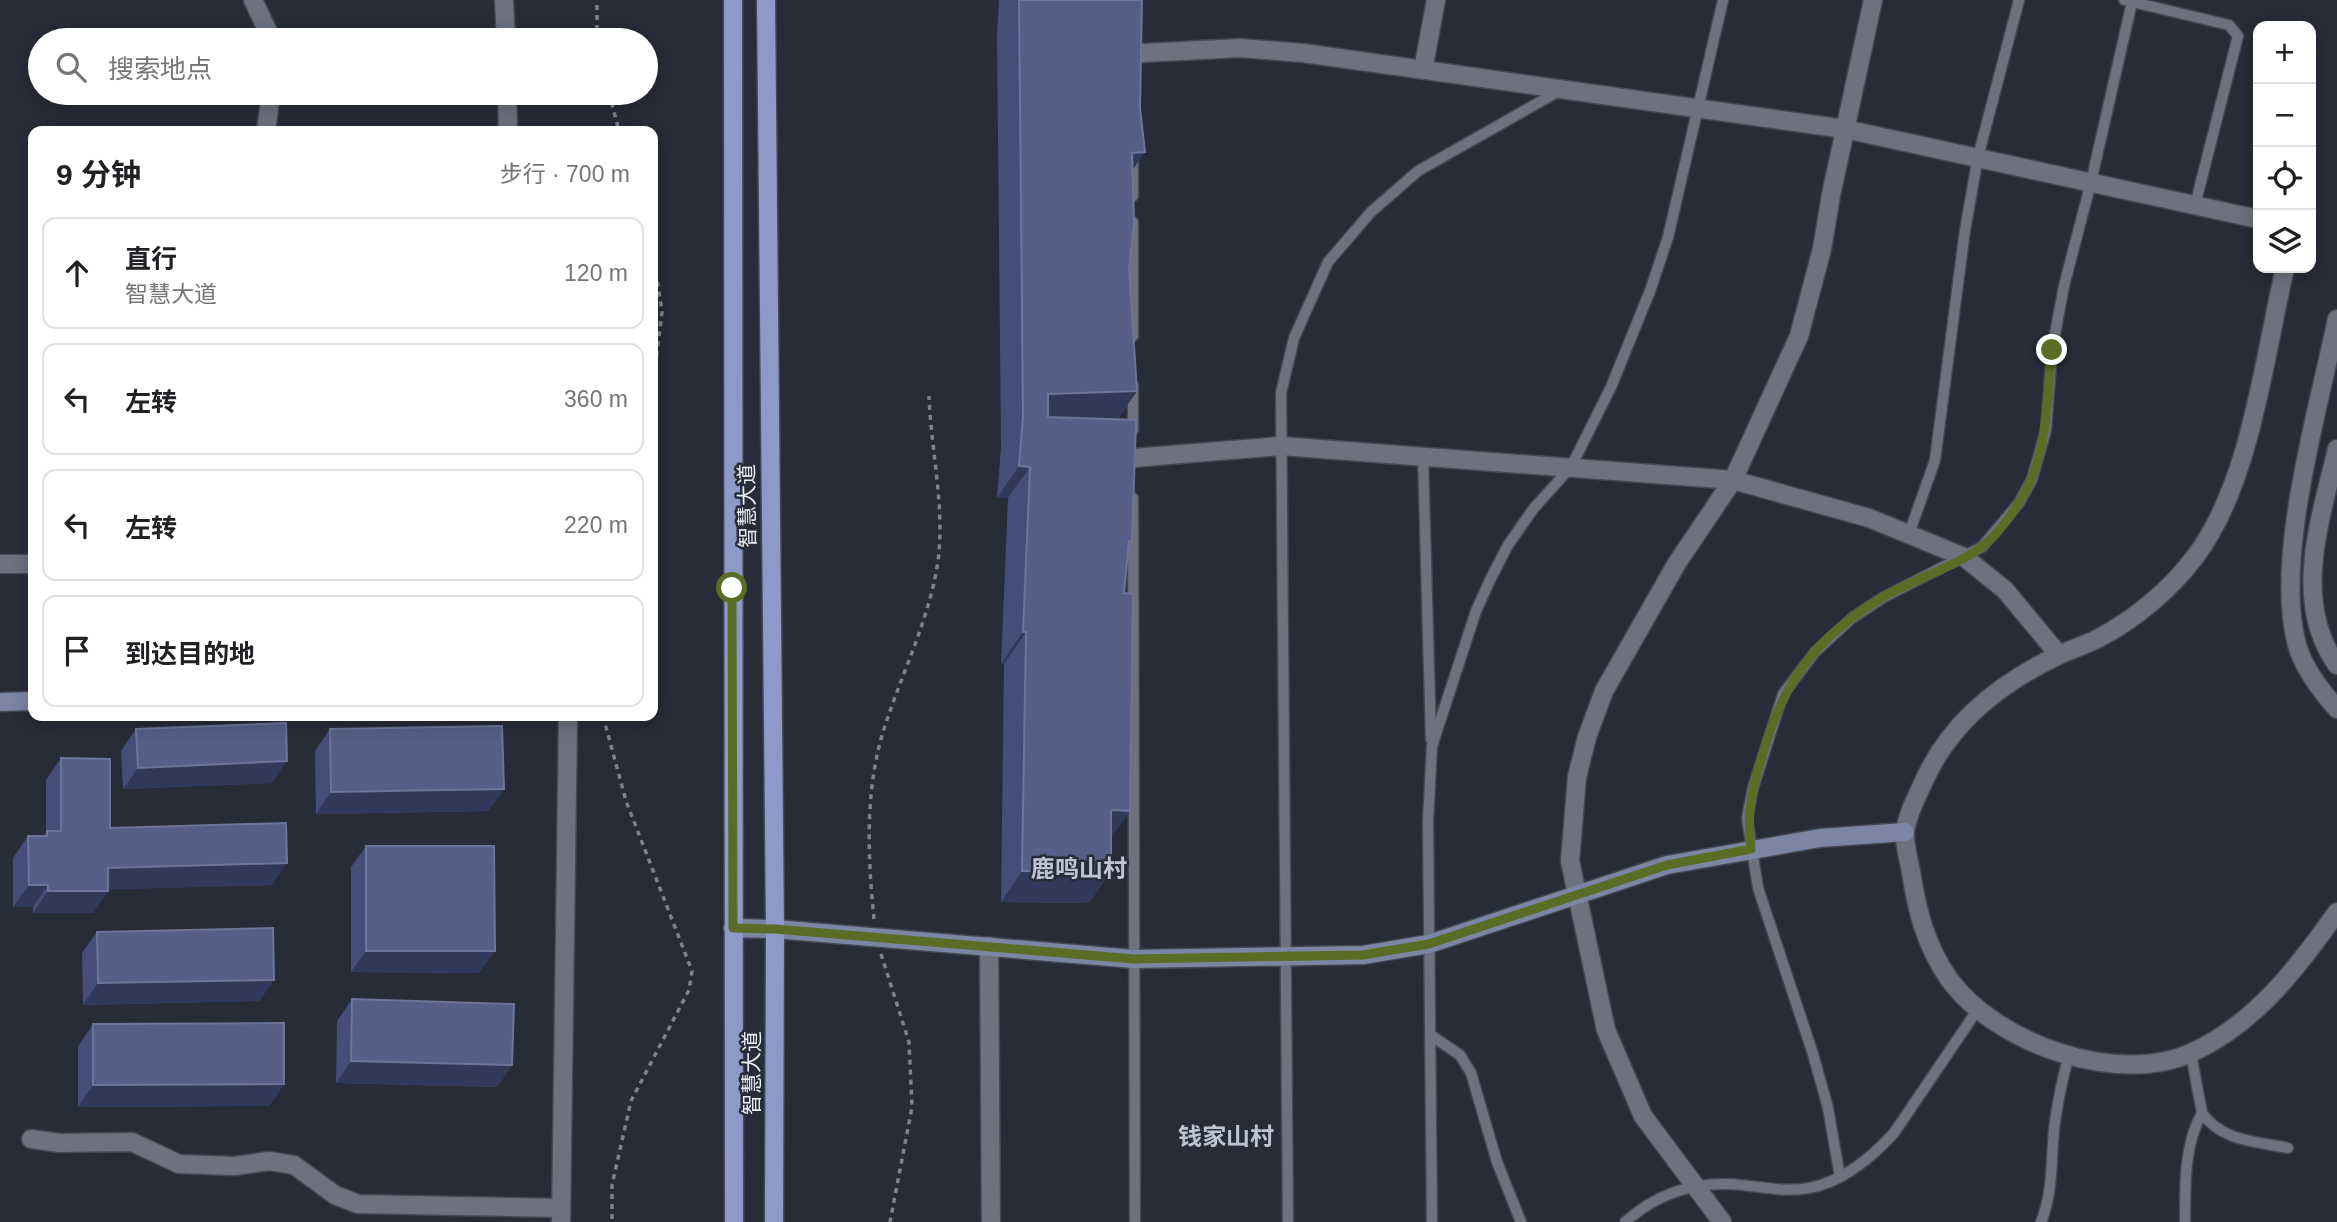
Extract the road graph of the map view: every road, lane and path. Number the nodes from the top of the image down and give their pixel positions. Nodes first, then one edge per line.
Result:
1 (253, 0) edge
2 (504, 0) edge
3 (597, 0) edge
4 (733, 0) edge
5 (766, 0) edge
6 (1436, 0) edge
7 (1723, 0) edge
8 (1873, 0) edge
9 (2019, 0) edge
10 (2128, 1) edge
11 (266, 28) edge
12 (505, 28) edge
13 (597, 28) edge
14 (1140, 55) edge
15 (1423, 69) junction
16 (1561, 90) junction
17 (269, 105) edge
18 (507, 105) edge
19 (612, 105) edge
20 (1697, 109) junction
21 (267, 126) edge
22 (508, 126) edge
23 (618, 126) edge
24 (1845, 129) junction
25 (1133, 147) edge
26 (1978, 157) junction
27 (2091, 182) junction
28 (2195, 205) junction
29 (2253, 218) edge
30 (2284, 273) edge
31 (658, 285) edge
32 (2336, 328) edge
33 (658, 344) edge
34 (1133, 350) edge
35 (1133, 377) edge
36 (929, 396) dead end
37 (1281, 446) junction
38 (2337, 449) edge
39 (1423, 456) junction
40 (1133, 465) joint
41 (1571, 467) junction
42 (1733, 480) junction
43 (1133, 486) edge
44 (1909, 534) junction
45 (1964, 557) junction
46 (0, 564) edge
47 (28, 564) edge
48 (2059, 655) junction
49 (2337, 665) edge
50 (28, 701) edge
51 (0, 702) edge
52 (2337, 709) edge
53 (568, 721) edge
54 (604, 721) edge
55 (1432, 746) junction
56 (1905, 832) junction
57 (1751, 849) junction
58 (1577, 896) junction
59 (2337, 912) edge
60 (733, 928) junction
61 (775, 929) junction
62 (876, 937) junction
63 (1429, 944) junction
64 (989, 947) junction
65 (1286, 956) junction
66 (1134, 959) junction
67 (1978, 1009) junction
68 (1432, 1036) junction
69 (2191, 1054) junction
70 (2068, 1055) junction
71 (2202, 1114) junction
72 (31, 1139) dead end
73 (2288, 1148) dead end
74 (1840, 1177) junction
75 (1692, 1185) junction
76 (561, 1215) edge
77 (612, 1222) edge
78 (734, 1222) edge
79 (774, 1222) edge
80 (890, 1222) edge
81 (990, 1222) edge
82 (1135, 1222) edge
83 (1288, 1222) edge
84 (1432, 1222) edge
85 (1521, 1222) edge
86 (1625, 1222) edge
87 (1722, 1222) edge
88 (2041, 1222) edge
89 (2185, 1222) edge

1 - 11 street
2 - 12 street
3 - 13 path
4 - 60 main road, 智慧大道
5 - 61 main road, 智慧大道
6 - 15 street
7 - 20 lane
8 - 24 street
9 - 26 lane
10 - 27 lane
10 - 28 lane
14 - 15 street
15 - 16 street
16 - 20 street
16 - 37 lane
17 - 21 street
18 - 22 street
19 - 23 path
20 - 24 street
20 - 41 lane
24 - 26 street
24 - 42 street
25 - 34 lane
26 - 27 street
26 - 44 lane
27 - 28 street
27 - 45 lane
28 - 29 street
30 - 48 street
31 - 33 path
32 - 52 street
35 - 40 lane
36 - 62 path
37 - 39 street
37 - 40 street
37 - 65 lane
38 - 49 street
39 - 41 street
39 - 55 lane
41 - 42 street
41 - 55 lane
42 - 44 street
42 - 58 street
43 - 66 lane
44 - 45 street
45 - 48 street
45 - 57 lane
46 - 47 street
48 - 56 street
50 - 51 street
53 - 76 street
54 - 77 path
55 - 63 lane
56 - 57 street
56 - 67 street
57 - 58 street
57 - 74 lane
58 - 63 street
58 - 75 street
59 - 69 street
60 - 61 street
60 - 78 main road, 智慧大道
61 - 62 street
61 - 79 main road, 智慧大道
62 - 64 street
62 - 80 path
63 - 65 street
63 - 68 lane
64 - 66 street
64 - 81 street
65 - 66 street
65 - 83 lane
66 - 82 lane
67 - 70 street
67 - 74 lane
68 - 84 lane
68 - 85 lane
69 - 70 street
69 - 71 lane
70 - 88 lane
71 - 73 lane
71 - 89 lane
72 - 76 street
74 - 75 lane
75 - 86 lane
75 - 87 street

